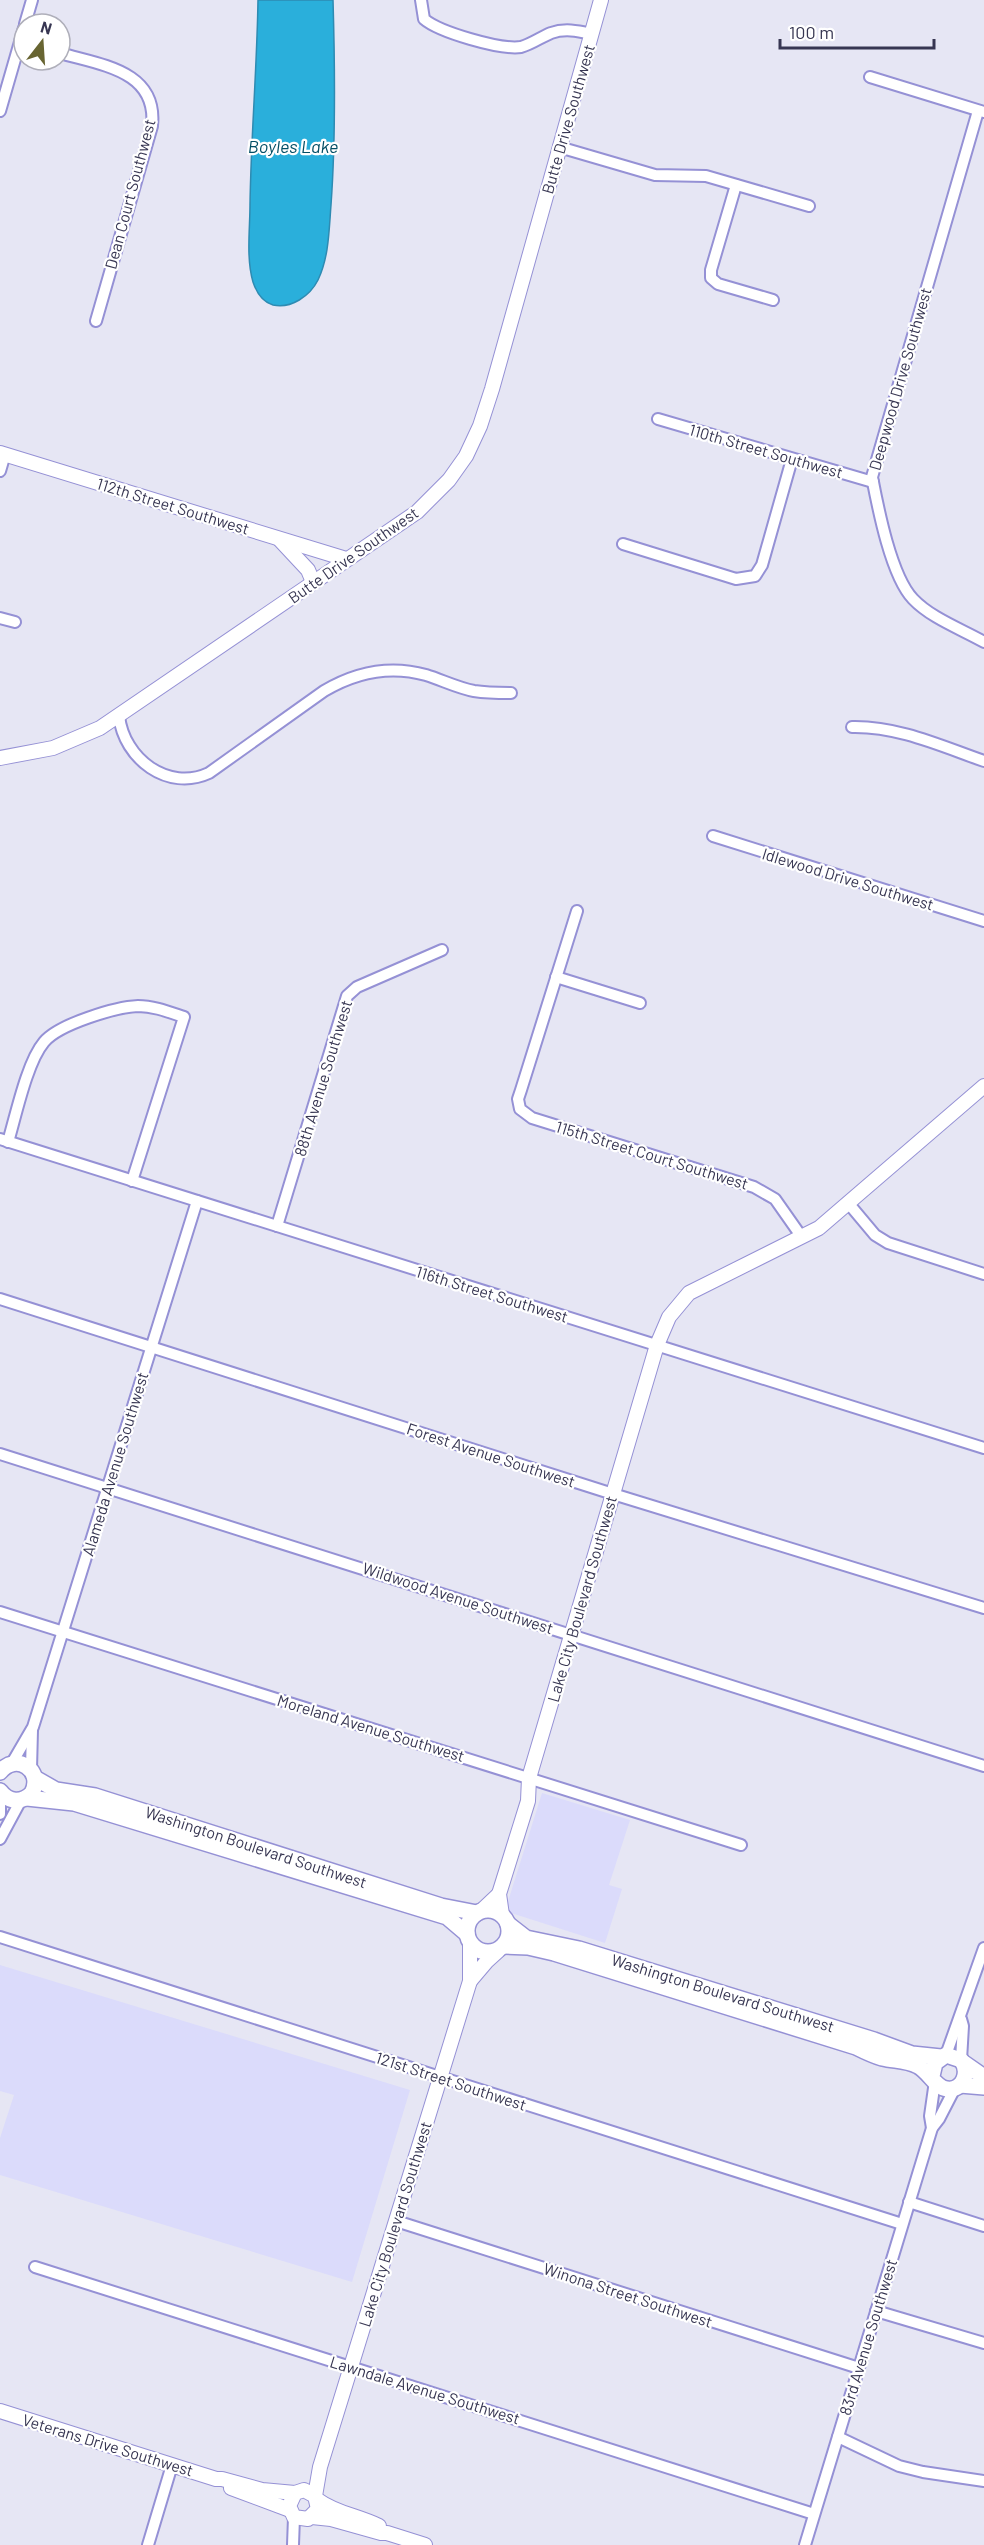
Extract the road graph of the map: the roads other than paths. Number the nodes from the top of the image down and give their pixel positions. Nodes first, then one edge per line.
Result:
1 (421, 0) edge
2 (601, 0) edge
3 (592, 34) junction
4 (72, 57) edge
5 (12, 72) edge
6 (870, 76) dead end
7 (0, 111) edge
8 (981, 111) edge
9 (559, 147) junction
10 (735, 185) junction
11 (809, 207) dead end
12 (773, 300) dead end
13 (96, 321) dead end
14 (658, 419) dead end
15 (2, 453) edge
16 (792, 459) junction
17 (0, 471) edge
18 (873, 482) junction
19 (279, 538) junction
20 (623, 544) dead end
21 (346, 559) junction
22 (313, 582) junction
23 (0, 618) edge
24 (15, 622) dead end
25 (984, 642) edge
26 (511, 693) dead end
27 (119, 716) junction
28 (852, 727) dead end
29 (0, 759) edge
30 (984, 761) edge
31 (713, 836) dead end
32 (577, 911) dead end
33 (984, 921) edge
34 (442, 950) dead end
35 (556, 977) junction
36 (640, 1003) dead end
37 (984, 1086) edge
38 (4, 1141) edge
39 (132, 1181) junction
40 (197, 1201) junction
41 (849, 1204) junction
42 (277, 1226) junction
43 (801, 1236) junction
44 (984, 1274) edge
45 (0, 1299) edge
46 (657, 1345) junction
47 (152, 1346) junction
48 (984, 1448) edge
49 (0, 1454) edge
50 (108, 1487) junction
51 (613, 1494) junction
52 (984, 1608) edge
53 (0, 1612) edge
54 (64, 1632) junction
55 (572, 1635) junction
56 (33, 1727) junction
57 (5, 1766) edge
58 (984, 1766) edge
59 (33, 1774) junction
60 (529, 1778) junction
61 (0, 1791) edge
62 (24, 1799) junction
63 (0, 1803) edge
64 (0, 1814) edge
65 (0, 1839) edge
66 (741, 1845) dead end
67 (499, 1894) junction
68 (479, 1912) junction
69 (505, 1919) junction
70 (0, 1937) edge
71 (468, 1938) junction
72 (501, 1948) junction
73 (984, 1948) edge
74 (470, 1982) junction
75 (953, 2059) junction
76 (440, 2077) junction
77 (984, 2077) edge
78 (934, 2079) junction
79 (958, 2086) junction
80 (984, 2087) edge
81 (932, 2128) junction
82 (909, 2202) junction
83 (396, 2221) junction
84 (902, 2224) junction
85 (984, 2226) edge
86 (35, 2267) dead end
87 (876, 2311) junction
88 (984, 2343) edge
89 (351, 2366) junction
90 (859, 2368) junction
91 (0, 2412) edge
92 (838, 2437) junction
93 (172, 2465) junction
94 (320, 2467) junction
95 (216, 2479) junction
96 (984, 2481) edge
97 (297, 2492) junction
98 (316, 2498) junction
99 (814, 2514) junction
100 (301, 2516) junction
101 (387, 2533) junction
102 (294, 2544) edge
103 (148, 2545) edge
104 (425, 2545) edge
105 (804, 2545) edge

1 - 3 street
2 - 3 street, Butte Drive Southwest
3 - 9 street, Butte Drive Southwest
4 - 13 street, Dean Court Southwest
5 - 7 street
6 - 8 street
8 - 18 street, Deepwood Drive Southwest
9 - 10 street
9 - 21 street, Butte Drive Southwest
10 - 11 street
10 - 12 street
14 - 16 street, 110th Street Southwest
15 - 17 street
15 - 19 street, 112th Street Southwest
16 - 18 street, 110th Street Southwest
16 - 20 street
18 - 25 street, Deepwood Drive Southwest
19 - 21 street, 112th Street Southwest
19 - 22 street
21 - 22 street, Butte Drive Southwest
22 - 27 street, Butte Drive Southwest
23 - 24 street
26 - 27 street
27 - 29 street, Butte Drive Southwest
28 - 30 street
31 - 33 street, Idlewood Drive Southwest
32 - 35 street
34 - 42 street, 88th Avenue Southwest
35 - 36 street
35 - 43 street, 115th Street Court Southwest
37 - 41 street
38 - 39 street, 116th Street Southwest
38 - 39 street
39 - 40 street, 116th Street Southwest
40 - 42 street, 116th Street Southwest
40 - 47 street, Alameda Avenue Southwest
41 - 43 street
41 - 44 street
42 - 46 street, 116th Street Southwest
43 - 46 street, Lake City Boulevard Southwest
45 - 47 street, Forest Avenue Southwest
46 - 48 street, 116th Street Southwest
46 - 51 street, Lake City Boulevard Southwest
47 - 50 street, Alameda Avenue Southwest
47 - 51 street, Forest Avenue Southwest
49 - 50 street, Wildwood Avenue Southwest
50 - 54 street, Alameda Avenue Southwest
50 - 55 street, Wildwood Avenue Southwest
51 - 52 street, Forest Avenue Southwest
51 - 55 street, Lake City Boulevard Southwest
53 - 54 street, Moreland Avenue Southwest
54 - 56 street, Alameda Avenue Southwest
54 - 60 street, Moreland Avenue Southwest
55 - 58 street, Wildwood Avenue Southwest
55 - 60 street, Lake City Boulevard Southwest
56 - 57 street, Alameda Avenue Southwest
56 - 59 street, Alameda Avenue Southwest
57 - 59 main road, Washington Boulevard Southwest
59 - 62 main road
59 - 68 main road, Washington Boulevard Southwest
60 - 66 street, Moreland Avenue Southwest
60 - 67 street, Lake City Boulevard Southwest
61 - 62 main road, Washington Boulevard Southwest
62 - 65 street
62 - 71 main road, Washington Boulevard Southwest
63 - 64 street
67 - 68 street, Lake City Boulevard Southwest
67 - 69 street, Lake City Boulevard Southwest
68 - 69 main road
68 - 71 main road
69 - 72 main road
69 - 75 main road, Washington Boulevard Southwest
70 - 76 street, 121st Street Southwest
71 - 72 main road
71 - 74 street, Lake City Boulevard Southwest
72 - 74 street, Lake City Boulevard Southwest
72 - 78 main road, Washington Boulevard Southwest
73 - 75 street
74 - 76 street, Lake City Boulevard Southwest
75 - 77 main road, Washington Boulevard Southwest
75 - 78 main road
75 - 79 main road
76 - 83 street, Lake City Boulevard Southwest
76 - 84 street, 121st Street Southwest
78 - 79 main road
78 - 81 street, 83rd Avenue Southwest
79 - 80 main road
79 - 81 street, 83rd Avenue Southwest
81 - 82 street, 83rd Avenue Southwest
82 - 84 street, 83rd Avenue Southwest
82 - 85 street
83 - 89 street, Lake City Boulevard Southwest
83 - 90 street, Winona Street Southwest
84 - 87 street, 83rd Avenue Southwest
86 - 89 street, Lawndale Avenue Southwest
87 - 88 street
87 - 90 street, 83rd Avenue Southwest
89 - 94 street, Lake City Boulevard Southwest
89 - 99 street, Lawndale Avenue Southwest
90 - 92 street, 83rd Avenue Southwest
91 - 93 street, Veterans Drive Southwest
92 - 96 street
92 - 99 street, 83rd Avenue Southwest
93 - 95 street, Veterans Drive Southwest
93 - 103 street
94 - 97 street, Lake City Boulevard Southwest
94 - 98 street, Lake City Boulevard Southwest
95 - 97 street, Veterans Drive Southwest
95 - 100 street, Veterans Drive Southwest
97 - 98 street
97 - 100 street
98 - 100 street
98 - 101 street, Veterans Drive Southwest
99 - 105 street, 83rd Avenue Southwest
100 - 101 street, Veterans Drive Southwest
100 - 102 street
101 - 104 street, Veterans Drive Southwest

